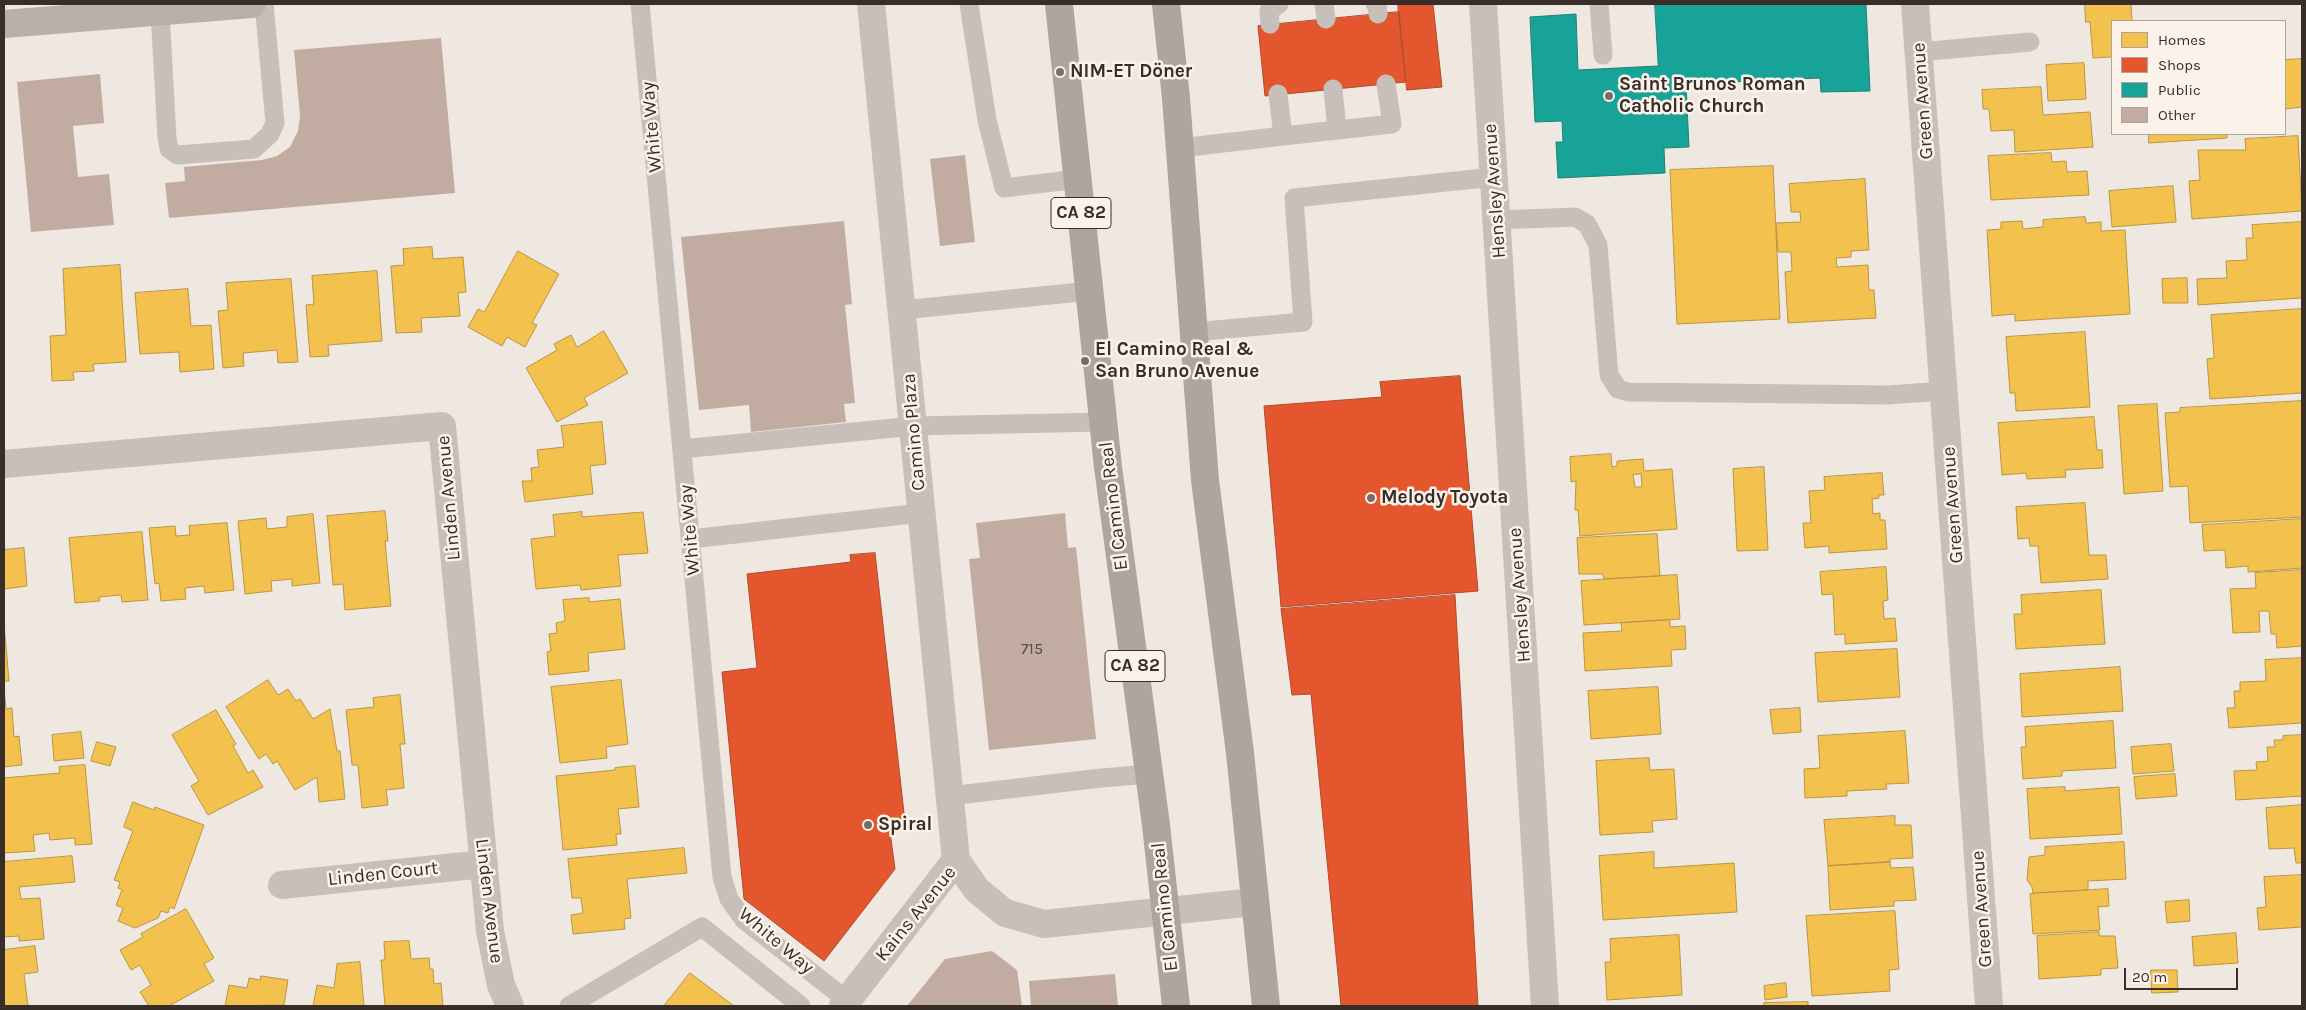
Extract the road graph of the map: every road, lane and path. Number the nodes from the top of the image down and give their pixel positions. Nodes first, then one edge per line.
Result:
1 (252, 4) edge
2 (264, 4) edge
3 (640, 4) edge
4 (871, 4) edge
5 (969, 4) edge
6 (1060, 4) edge
7 (1166, 4) edge
8 (1279, 4) edge
9 (1483, 4) edge
10 (1599, 4) edge
11 (1915, 4) edge
12 (160, 11) junction
13 (4, 24) edge
14 (1270, 24) dead end
15 (2030, 42) dead end
16 (1919, 52) junction
17 (1603, 55) dead end
18 (1386, 84) dead end
19 (1333, 89) dead end
20 (1278, 94) dead end
21 (1337, 130) junction
22 (1283, 136) junction
23 (1180, 148) junction
24 (1494, 177) junction
25 (1078, 179) junction
26 (1497, 220) junction
27 (1090, 291) junction
28 (902, 310) junction
29 (1194, 332) junction
30 (1944, 391) junction
31 (1103, 422) junction
32 (914, 426) junction
33 (682, 449) junction
34 (4, 464) edge
35 (921, 513) junction
36 (690, 539) junction
37 (1150, 774) junction
38 (950, 796) junction
39 (956, 860) junction
40 (484, 864) junction
41 (282, 885) dead end
42 (1254, 902) junction
43 (1167, 911) junction
44 (846, 1004) edge
45 (510, 1006) edge
46 (569, 1006) edge
47 (801, 1006) edge
48 (1176, 1006) edge
49 (1266, 1006) edge
50 (1545, 1006) edge
51 (1990, 1006) edge

1 - 12 main road
2 - 12 lane
3 - 33 lane, White Way
4 - 28 street, Camino Plaza
5 - 25 lane
6 - 25 main road, El Camino Real / CA 82
7 - 23 main road
8 - 14 lane
9 - 24 street, Hensley Avenue
10 - 17 lane
11 - 16 street, Green Avenue
12 - 13 main road
15 - 16 lane
16 - 30 street, Green Avenue
18 - 21 lane
19 - 21 lane
20 - 22 lane
21 - 22 lane
22 - 23 lane
23 - 29 main road
24 - 26 street, Hensley Avenue
24 - 29 lane
25 - 27 main road, El Camino Real / CA 82
26 - 30 lane
26 - 50 street, Hensley Avenue
27 - 28 lane
27 - 31 main road, El Camino Real / CA 82
28 - 32 street, Camino Plaza
29 - 42 main road
30 - 51 street, Green Avenue
31 - 32 lane
31 - 37 main road, El Camino Real / CA 82
32 - 33 lane
32 - 35 street, Camino Plaza
33 - 36 lane, White Way
34 - 40 street, Linden Avenue
35 - 36 lane
35 - 38 street, Camino Plaza
36 - 44 lane, White Way
37 - 38 lane
37 - 43 main road, El Camino Real / CA 82
38 - 39 street, Camino Plaza
39 - 43 street, Kains Avenue
39 - 44 street, Kains Avenue
40 - 41 street, Linden Court
40 - 45 street, Linden Avenue
42 - 43 street, Kains Avenue
42 - 49 main road
43 - 48 main road, El Camino Real / CA 82
46 - 47 lane

